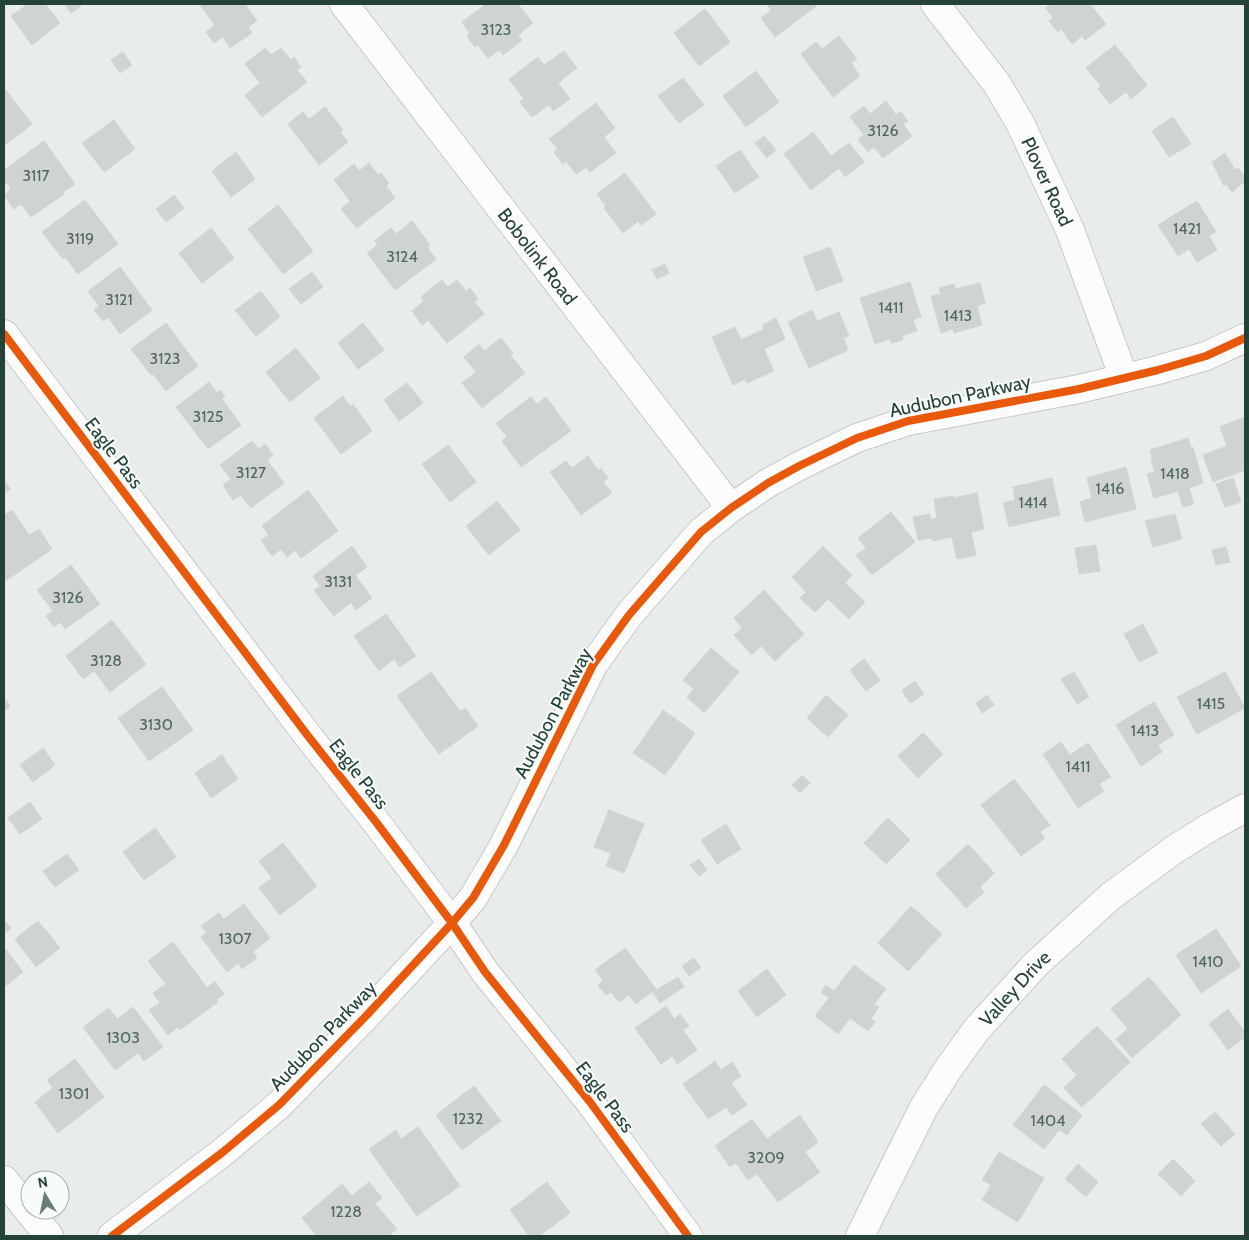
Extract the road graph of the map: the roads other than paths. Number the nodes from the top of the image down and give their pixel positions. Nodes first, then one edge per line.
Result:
1 (344, 4) edge
2 (935, 4) edge
3 (4, 334) edge
4 (1245, 338) edge
5 (1124, 378) junction
6 (731, 508) junction
7 (1245, 808) edge
8 (452, 923) junction
9 (4, 1180) edge
10 (48, 1236) edge
11 (112, 1236) edge
12 (688, 1236) edge
13 (860, 1236) edge

1 - 6 street, Bobolink Road
2 - 5 street, Plover Road
3 - 8 street, Eagle Pass
4 - 5 street, Audubon Parkway
5 - 6 street, Audubon Parkway
6 - 8 street, Audubon Parkway
7 - 13 street, Valley Drive
8 - 11 street, Audubon Parkway
8 - 12 street, Eagle Pass
9 - 10 street

